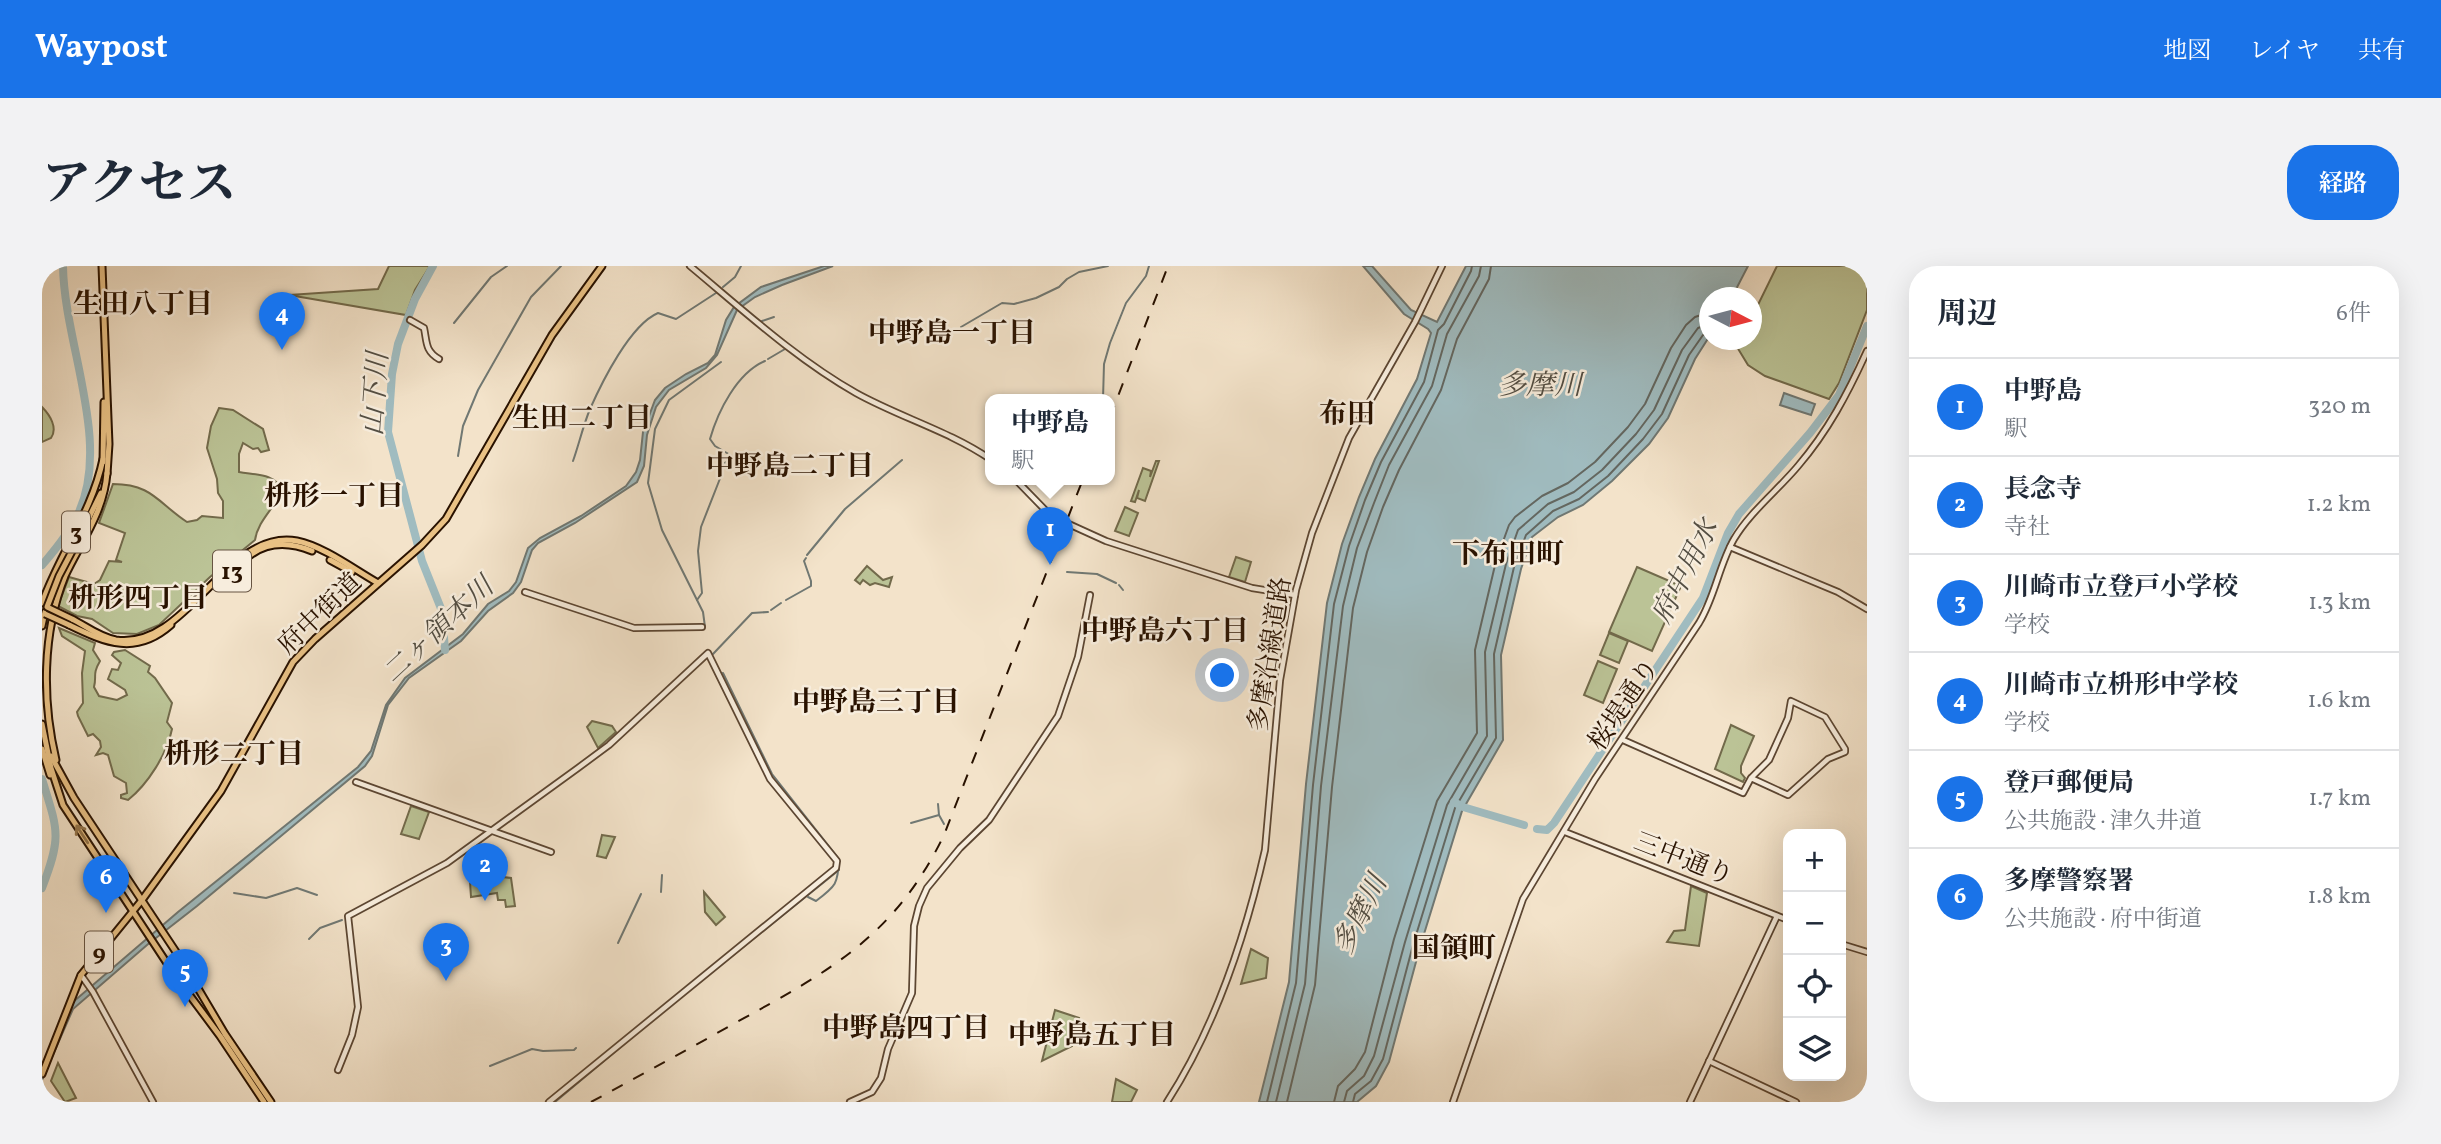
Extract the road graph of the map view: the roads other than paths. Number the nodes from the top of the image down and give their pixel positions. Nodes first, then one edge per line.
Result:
1 (102, 266) edge
2 (602, 266) edge
3 (691, 266) edge
4 (1442, 266) edge
5 (410, 320) dead end
6 (1867, 351) edge
7 (439, 359) dead end
8 (106, 383) junction
9 (985, 455) edge
10 (103, 460) junction
11 (107, 473) junction
12 (1021, 485) edge
13 (93, 509) junction
14 (1731, 547) junction
15 (55, 571) junction
16 (65, 576) junction
17 (378, 583) junction
18 (525, 592) dead end
19 (1295, 594) junction
20 (1090, 596) dead end
21 (44, 608) edge
22 (1867, 609) edge
23 (42, 626) edge
24 (702, 627) dead end
25 (43, 663) edge
26 (43, 671) edge
27 (42, 724) edge
28 (1623, 740) junction
29 (45, 749) edge
30 (63, 777) junction
31 (1751, 778) junction
32 (356, 782) dead end
33 (491, 830) junction
34 (1565, 832) junction
35 (551, 852) dead end
36 (142, 900) junction
37 (133, 911) junction
38 (1777, 916) junction
39 (1783, 918) edge
40 (163, 933) junction
41 (1846, 946) edge
42 (158, 949) junction
43 (1867, 952) edge
44 (81, 975) junction
45 (1709, 1061) junction
46 (338, 1070) dead end
47 (42, 1074) edge
48 (153, 1102) edge
49 (264, 1102) edge
50 (271, 1102) edge
51 (549, 1102) edge
52 (850, 1102) edge
53 (1167, 1102) edge
54 (1453, 1102) edge
55 (1690, 1102) edge
56 (1796, 1102) edge

1 - 8 main road, 3
2 - 17 main road, 府中街道 / 9
3 - 9 street
4 - 19 street, 多摩沿線道路
5 - 7 street
6 - 14 street, 桜堤通り
8 - 10 main road, 3
8 - 11 main road, 3
10 - 13 main road, 3
10 - 15 main road, 3
11 - 13 main road, 3
11 - 16 main road, 3
12 - 19 street
13 - 21 main road, 3, bridge
14 - 22 street
14 - 28 street, 桜堤通り
15 - 16 main road
15 - 21 main road, 3
16 - 25 main road, 3
17 - 21 main road, 13, bridge
17 - 36 main road, 府中街道 / 9
18 - 24 street
19 - 53 street, 多摩沿線道路
20 - 52 street
21 - 23 main road, 3
25 - 26 main road, 3
26 - 30 main road, 3
27 - 29 main road, 3
28 - 31 street
28 - 34 street, 桜堤通り
29 - 30 main road, 3
37 -> 29 main road, 3
30 - 36 main road, 3
31 - 31 street
32 - 33 street
33 - 35 street
33 - 46 street
33 - 51 street
34 - 38 street, 三中通り
34 - 54 street, 桜堤通り
36 - 37 main road, 府中街道 / 9
36 - 40 main road, 3
37 - 42 main road, 3
37 - 44 main road, 府中街道 / 9
38 - 39 street, 三中通り
38 - 45 street
40 - 42 main road
40 - 50 main road, 3
41 - 43 street
42 - 49 main road, 3
44 - 47 main road, 府中街道 / 9
44 - 48 street
45 - 55 street
45 - 56 street

